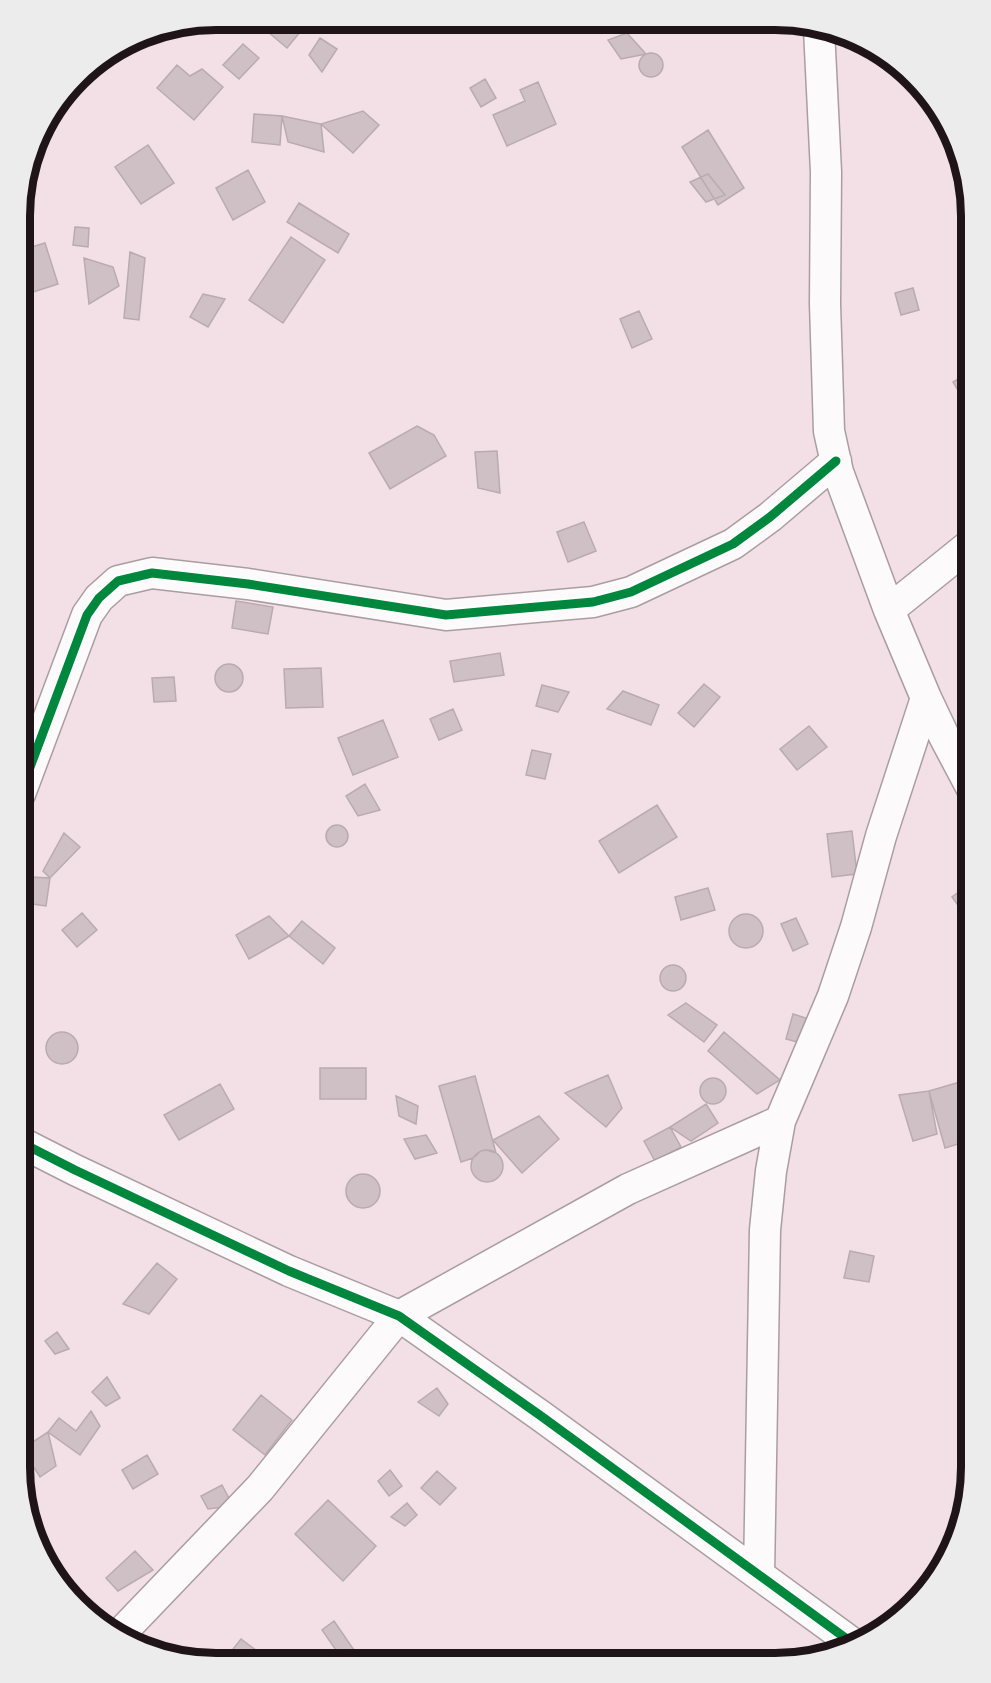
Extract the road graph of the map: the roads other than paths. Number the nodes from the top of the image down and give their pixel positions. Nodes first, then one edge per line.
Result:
1 (819, 35) edge
2 (836, 461) junction
3 (961, 552) edge
4 (889, 610) junction
5 (926, 698) junction
6 (30, 767) edge
7 (961, 768) edge
8 (780, 1121) junction
9 (30, 1147) edge
10 (399, 1316) junction
11 (759, 1575) junction
12 (125, 1629) edge
13 (847, 1638) edge

1 - 2 street
2 - 4 street
2 - 6 street
3 - 4 street
4 - 5 street
5 - 7 street
5 - 8 street
8 - 10 street
8 - 11 street
9 - 10 street
10 - 11 street
10 - 12 street
11 - 13 street

